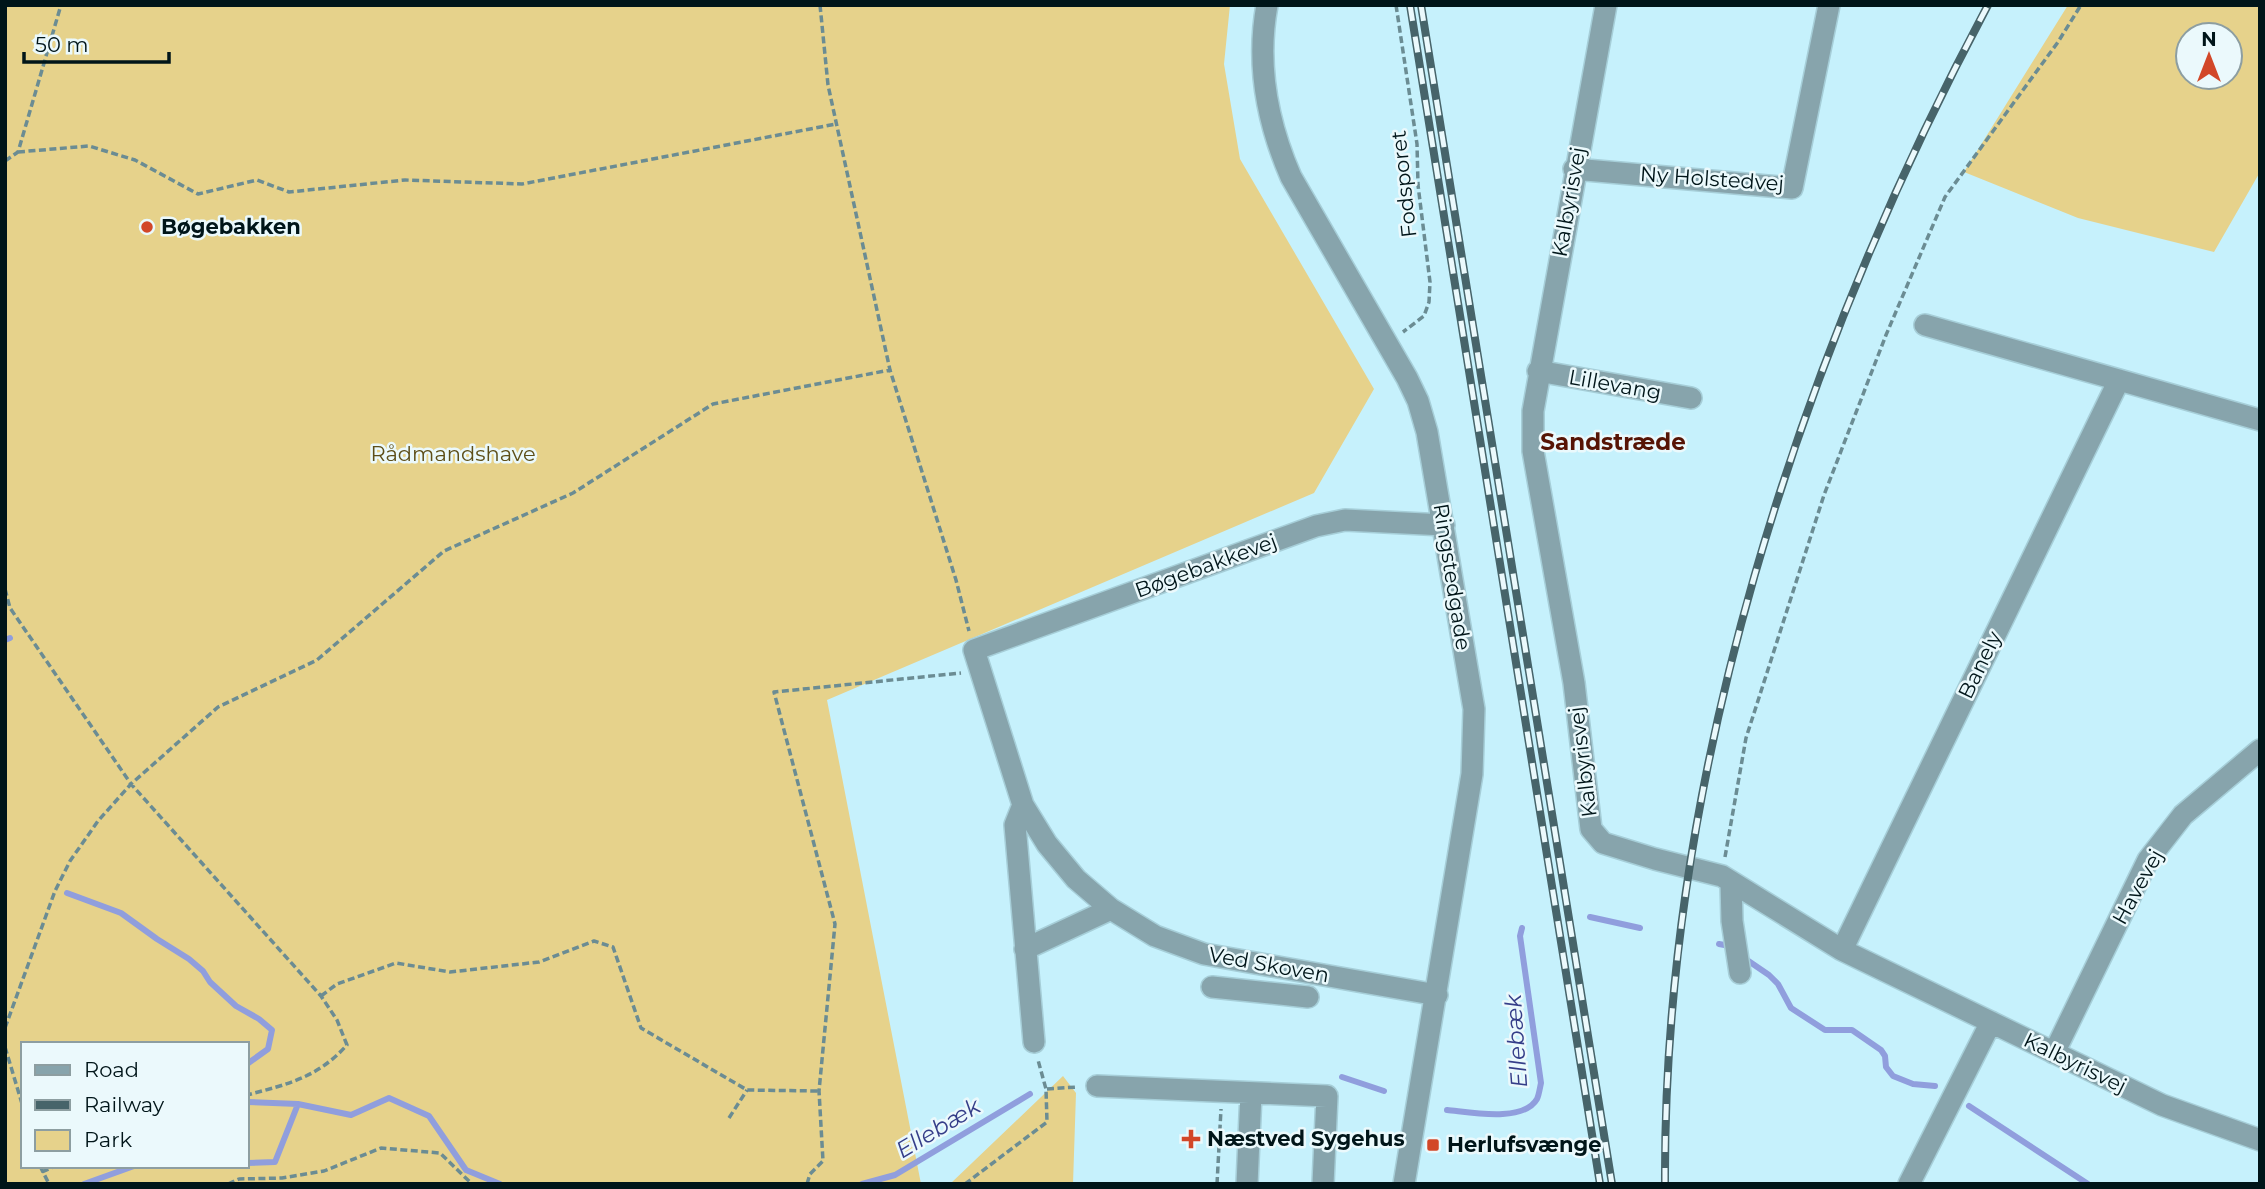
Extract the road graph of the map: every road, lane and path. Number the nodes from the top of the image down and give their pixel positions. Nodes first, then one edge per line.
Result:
1 (61, 5) edge
2 (820, 5) edge
3 (1267, 5) edge
4 (1396, 5) edge
5 (1606, 5) edge
6 (1829, 5) edge
7 (2081, 5) edge
8 (836, 124) junction
9 (18, 152) junction
10 (5, 160) edge
11 (1574, 169) junction
12 (1925, 325) dead end
13 (1388, 341) junction
14 (890, 370) junction
15 (1538, 371) junction
16 (2119, 380) junction
17 (1691, 398) dead end
18 (2260, 420) edge
19 (1444, 525) junction
20 (5, 589) edge
21 (974, 650) junction
22 (981, 671) junction
23 (2260, 750) edge
24 (131, 784) junction
25 (1023, 805) junction
26 (1726, 879) junction
27 (1111, 909) junction
28 (1025, 949) junction
29 (1842, 950) junction
30 (1740, 973) dead end
31 (1212, 987) dead end
32 (1437, 995) junction
33 (321, 996) junction
34 (1308, 997) dead end
35 (1991, 1022) junction
36 (5, 1028) edge
37 (1034, 1042) joint
38 (5, 1047) edge
39 (2054, 1054) junction
40 (1097, 1086) joint
41 (1046, 1089) junction
42 (747, 1090) junction
43 (819, 1091) junction
44 (1222, 1091) junction
45 (1251, 1093) junction
46 (248, 1095) edge
47 (21, 1100) edge
48 (729, 1118) dead end
49 (2260, 1140) edge
50 (41, 1169) edge
51 (49, 1184) edge
52 (228, 1184) edge
53 (472, 1184) edge
54 (807, 1184) edge
55 (965, 1184) edge
56 (1217, 1184) edge
57 (1247, 1184) edge
58 (1323, 1184) edge
59 (1404, 1184) edge
60 (1909, 1184) edge

1 - 9 path
2 - 8 path
3 - 13 street, Ringstedgade
4 - 13 path, Fodsporet
5 - 11 street, Kalbyrisvej
6 - 11 street, Ny Holstedvej
7 - 26 path
8 - 9 path
8 - 14 path
9 - 10 path
11 - 15 street, Kalbyrisvej
12 - 16 street
13 - 19 street, Ringstedgade
14 - 21 path
14 - 24 path
15 - 17 street, Lillevang
15 - 26 street, Kalbyrisvej
16 - 18 street
16 - 29 street, Banely
19 - 21 street, Bøgebakkevej
19 - 32 street, Ringstedgade
20 - 24 path
21 - 22 street, Ved Skoven
22 - 25 street, Ved Skoven
22 - 43 path
23 - 39 street, Havevej
24 - 33 path
24 - 36 path
25 - 27 street, Ved Skoven
25 - 28 street, Ved Skoven
26 - 29 street, Kalbyrisvej
26 - 30 street
27 - 28 street
27 - 32 street, Ved Skoven
28 - 37 street, Ved Skoven
29 - 35 street, Kalbyrisvej
31 - 34 street
32 - 59 street, Ringstedgade
33 - 42 path
33 - 46 path
35 - 39 street, Kalbyrisvej
35 - 60 street
37 - 41 path
38 - 47 path
39 - 49 street, Kalbyrisvej
40 - 41 path
40 - 44 street
41 - 55 path
42 - 43 path
42 - 48 path
43 - 54 path
44 - 45 street
44 - 56 path
45 - 57 street
45 - 58 street
50 - 51 path
52 - 53 path

